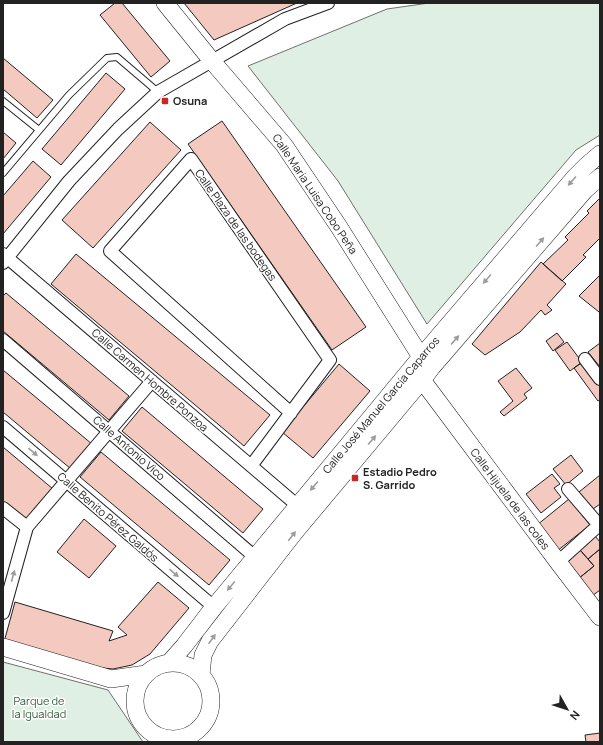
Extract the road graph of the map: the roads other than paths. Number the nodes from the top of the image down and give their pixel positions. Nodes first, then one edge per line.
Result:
1 (165, 3) edge
2 (328, 3) edge
3 (212, 61) junction
4 (158, 92) junction
5 (3, 101) edge
6 (39, 130) junction
7 (600, 154) edge
8 (3, 173) edge
9 (600, 177) edge
10 (4, 258) edge
11 (3, 340) edge
12 (420, 357) junction
13 (585, 359) dead end
14 (600, 378) edge
15 (422, 380) junction
16 (152, 382) junction
17 (291, 413) junction
18 (3, 427) edge
19 (109, 431) junction
20 (251, 466) junction
21 (66, 481) junction
22 (568, 489) dead end
23 (298, 506) junction
24 (3, 508) edge
25 (27, 527) junction
26 (598, 529) edge
27 (255, 557) junction
28 (558, 562) junction
29 (214, 607) junction
30 (597, 607) edge
31 (3, 613) edge
32 (3, 647) edge
33 (169, 663) junction
34 (146, 674) junction
35 (201, 675) junction
36 (111, 679) junction
37 (135, 705) junction
38 (169, 740) edge

1 - 3 street, Calle Maria Luisa Cobo Peña
2 - 3 street
3 - 4 street
3 - 12 street, Calle Maria Luisa Cobo Peña
4 - 6 lane
4 - 10 street
5 - 6 lane
6 - 8 lane
7 -> 12 street, Calle José Manuel García Caparros
15 -> 9 street, Calle José Manuel García Caparros
10 - 16 street, Calle Carmen Hombre Ponzoa
11 - 19 street, Calle Antonio Vico
12 -> 23 street, Calle José Manuel García Caparros
13 - 14 street
15 - 28 street, Calle Hijuela de las coles
35 -> 15 street, Calle José Manuel García Caparros
16 - 19 street
16 - 20 street, Calle Carmen Hombre Ponzoa
17 - 17 street, Calle Plaza de las bodegas
17 - 20 street, Calle Plaza de las bodegas
18 -> 21 street, Calle Benito Pérez Galdós
19 - 21 street
19 - 27 street, Calle Antonio Vico
20 - 23 street, Calle Carmen Hombre Ponzoa
21 - 25 street
21 -> 29 street, Calle Benito Pérez Galdós
22 - 26 street
23 - 27 street, Calle José Manuel García Caparros
24 - 25 street
31 -> 25 street
26 - 28 street
27 -> 29 street, Calle José Manuel García Caparros
28 - 30 street, Calle Hijuela de las coles
29 - 33 street, Calle José Manuel García Caparros
32 - 36 street
33 - 34 street
33 - 35 street
34 - 36 street
34 - 37 street
35 - 38 street
36 - 37 street
37 - 38 street

